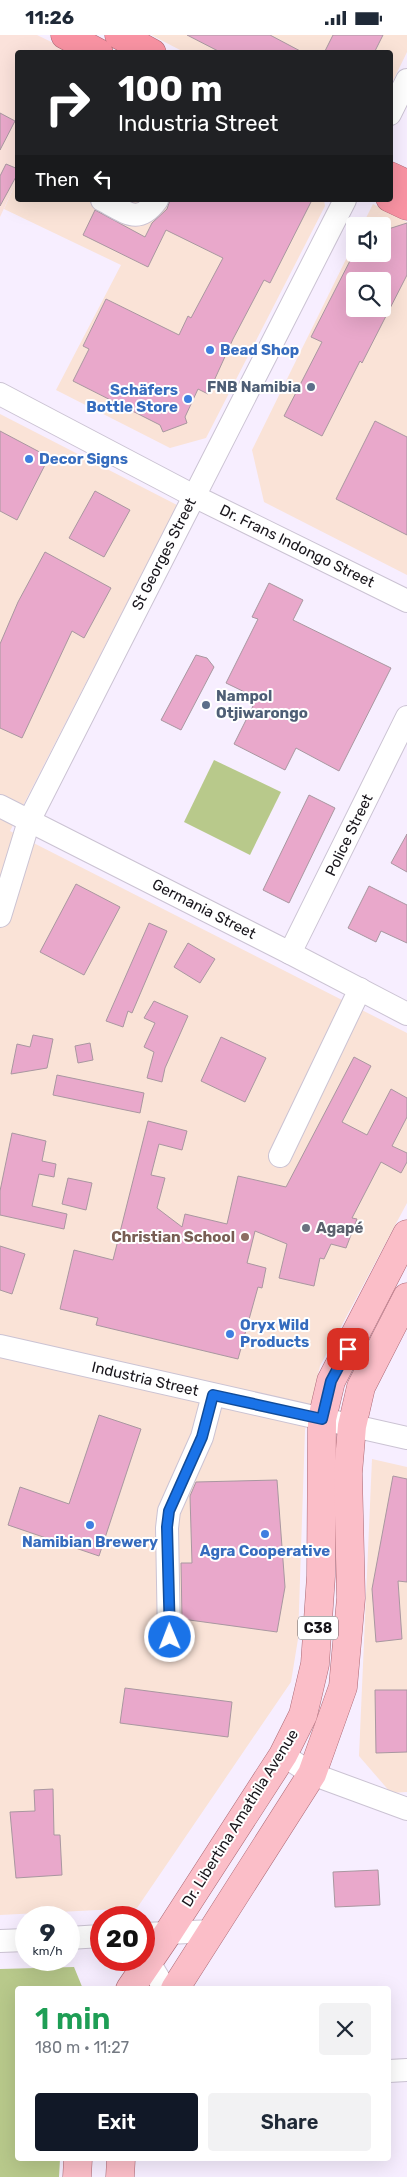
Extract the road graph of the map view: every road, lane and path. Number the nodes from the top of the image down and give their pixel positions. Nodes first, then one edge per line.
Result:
1 (119, 35) edge
2 (146, 50) edge
3 (407, 80) edge
4 (393, 108) edge
5 (393, 177) edge
6 (407, 184) edge
7 (393, 199) edge
8 (106, 202) edge
9 (155, 202) edge
10 (345, 202) edge
11 (407, 206) edge
12 (0, 394) edge
13 (194, 496) junction
14 (407, 601) edge
15 (407, 717) edge
16 (0, 806) edge
17 (30, 821) junction
18 (0, 916) edge
19 (290, 953) junction
20 (360, 989) junction
21 (407, 1015) edge
22 (280, 1156) dead end
23 (407, 1234) edge
24 (407, 1297) edge
25 (0, 1346) edge
26 (213, 1395) junction
27 (322, 1419) junction
28 (352, 1426) junction
29 (407, 1438) edge
30 (170, 1637) dead end
31 (283, 1755) junction
32 (312, 1774) junction
33 (407, 1809) edge
34 (212, 1931) junction
35 (155, 1939) edge
36 (15, 1940) edge
37 (0, 1941) edge
38 (155, 1944) edge
39 (155, 1958) edge
40 (139, 1971) edge
41 (131, 1986) edge
42 (164, 1986) edge
43 (177, 1986) edge
44 (407, 2070) edge
45 (391, 2071) edge
46 (78, 2161) edge
47 (121, 2161) edge
48 (77, 2177) edge
49 (120, 2177) edge

1 - 2 highway
3 - 4 street
5 - 6 highway
7 - 11 highway
8 - 9 street
10 - 13 street, St Georges Street
12 - 13 street, Dr. Frans Indongo Street
13 - 14 street, Dr. Frans Indongo Street
13 - 17 street, St Georges Street
15 - 19 street, Police Street
16 - 17 street, Germania Street
17 - 18 street, St Georges Street
17 - 19 street, Germania Street
19 - 20 street, Germania Street
20 - 21 street, Germania Street
20 - 22 street
23 - 27 main road, Dr. Libertina Amathila Avenue / C38
24 - 28 main road, Dr. Libertina Amathila Avenue / C38
25 - 26 street, Industria Street
26 - 27 street, Industria Street
26 - 30 street
27 - 28 street, Industria Street
27 - 31 main road, Dr. Libertina Amathila Avenue / C38
28 - 29 street, Industria Street
28 - 32 main road, Dr. Libertina Amathila Avenue / C38
31 - 32 street
31 - 35 main road, Dr. Libertina Amathila Avenue / C38
32 - 33 street
32 - 34 main road, Dr. Libertina Amathila Avenue / C38
34 - 38 street
34 - 43 main road, Dr. Libertina Amathila Avenue / C38
36 - 37 street
39 - 42 street
40 - 41 main road, Dr. Libertina Amathila Avenue / C38
44 - 45 street
46 - 48 main road
47 - 49 main road

